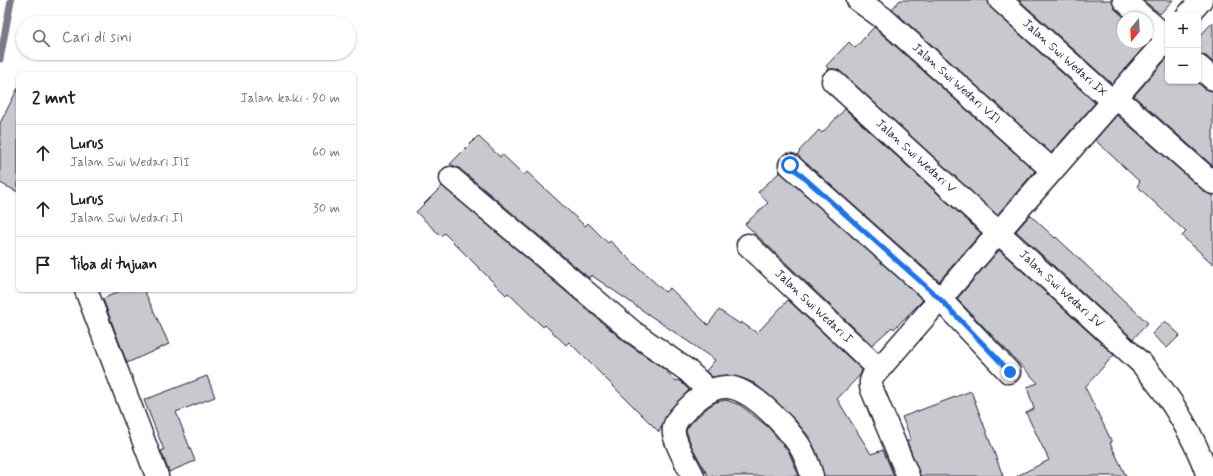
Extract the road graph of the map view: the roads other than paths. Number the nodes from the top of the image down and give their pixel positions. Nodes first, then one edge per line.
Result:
1 (858, 0) edge
2 (1000, 0) edge
3 (1124, 0) edge
4 (1201, 0) edge
5 (1137, 12) edge
6 (1191, 12) edge
7 (1153, 25) edge
8 (1165, 35) edge
9 (1165, 41) edge
10 (1201, 69) edge
11 (1213, 79) edge
12 (833, 81) dead end
13 (1114, 99) junction
14 (790, 165) dead end
15 (1052, 170) junction
16 (451, 178) dead end
17 (1213, 183) edge
18 (999, 231) junction
19 (748, 245) dead end
20 (87, 292) edge
21 (940, 299) junction
22 (1010, 372) dead end
23 (875, 375) junction
24 (709, 391) junction
25 (157, 476) edge
26 (693, 476) edge
27 (812, 476) edge
28 (908, 476) edge
29 (1208, 476) edge

1 - 15 street, Jalan Swi Wedari VII
2 - 13 street, Jalan Swi Wedari IX
3 - 5 street
4 - 6 street
7 - 8 street
9 - 13 street
10 - 11 street
12 - 18 street, Jalan Swi Wedari V
13 - 15 street
13 - 17 street, Jalan Swi Wedari IX
14 - 21 street
15 - 18 street
16 - 24 street
18 - 21 street
18 - 29 street, Jalan Swi Wedari IV
19 - 23 street, Jalan Swi Wedari I
20 - 25 street
21 - 22 street
21 - 23 street
23 - 28 street
24 - 26 street
24 - 27 street

